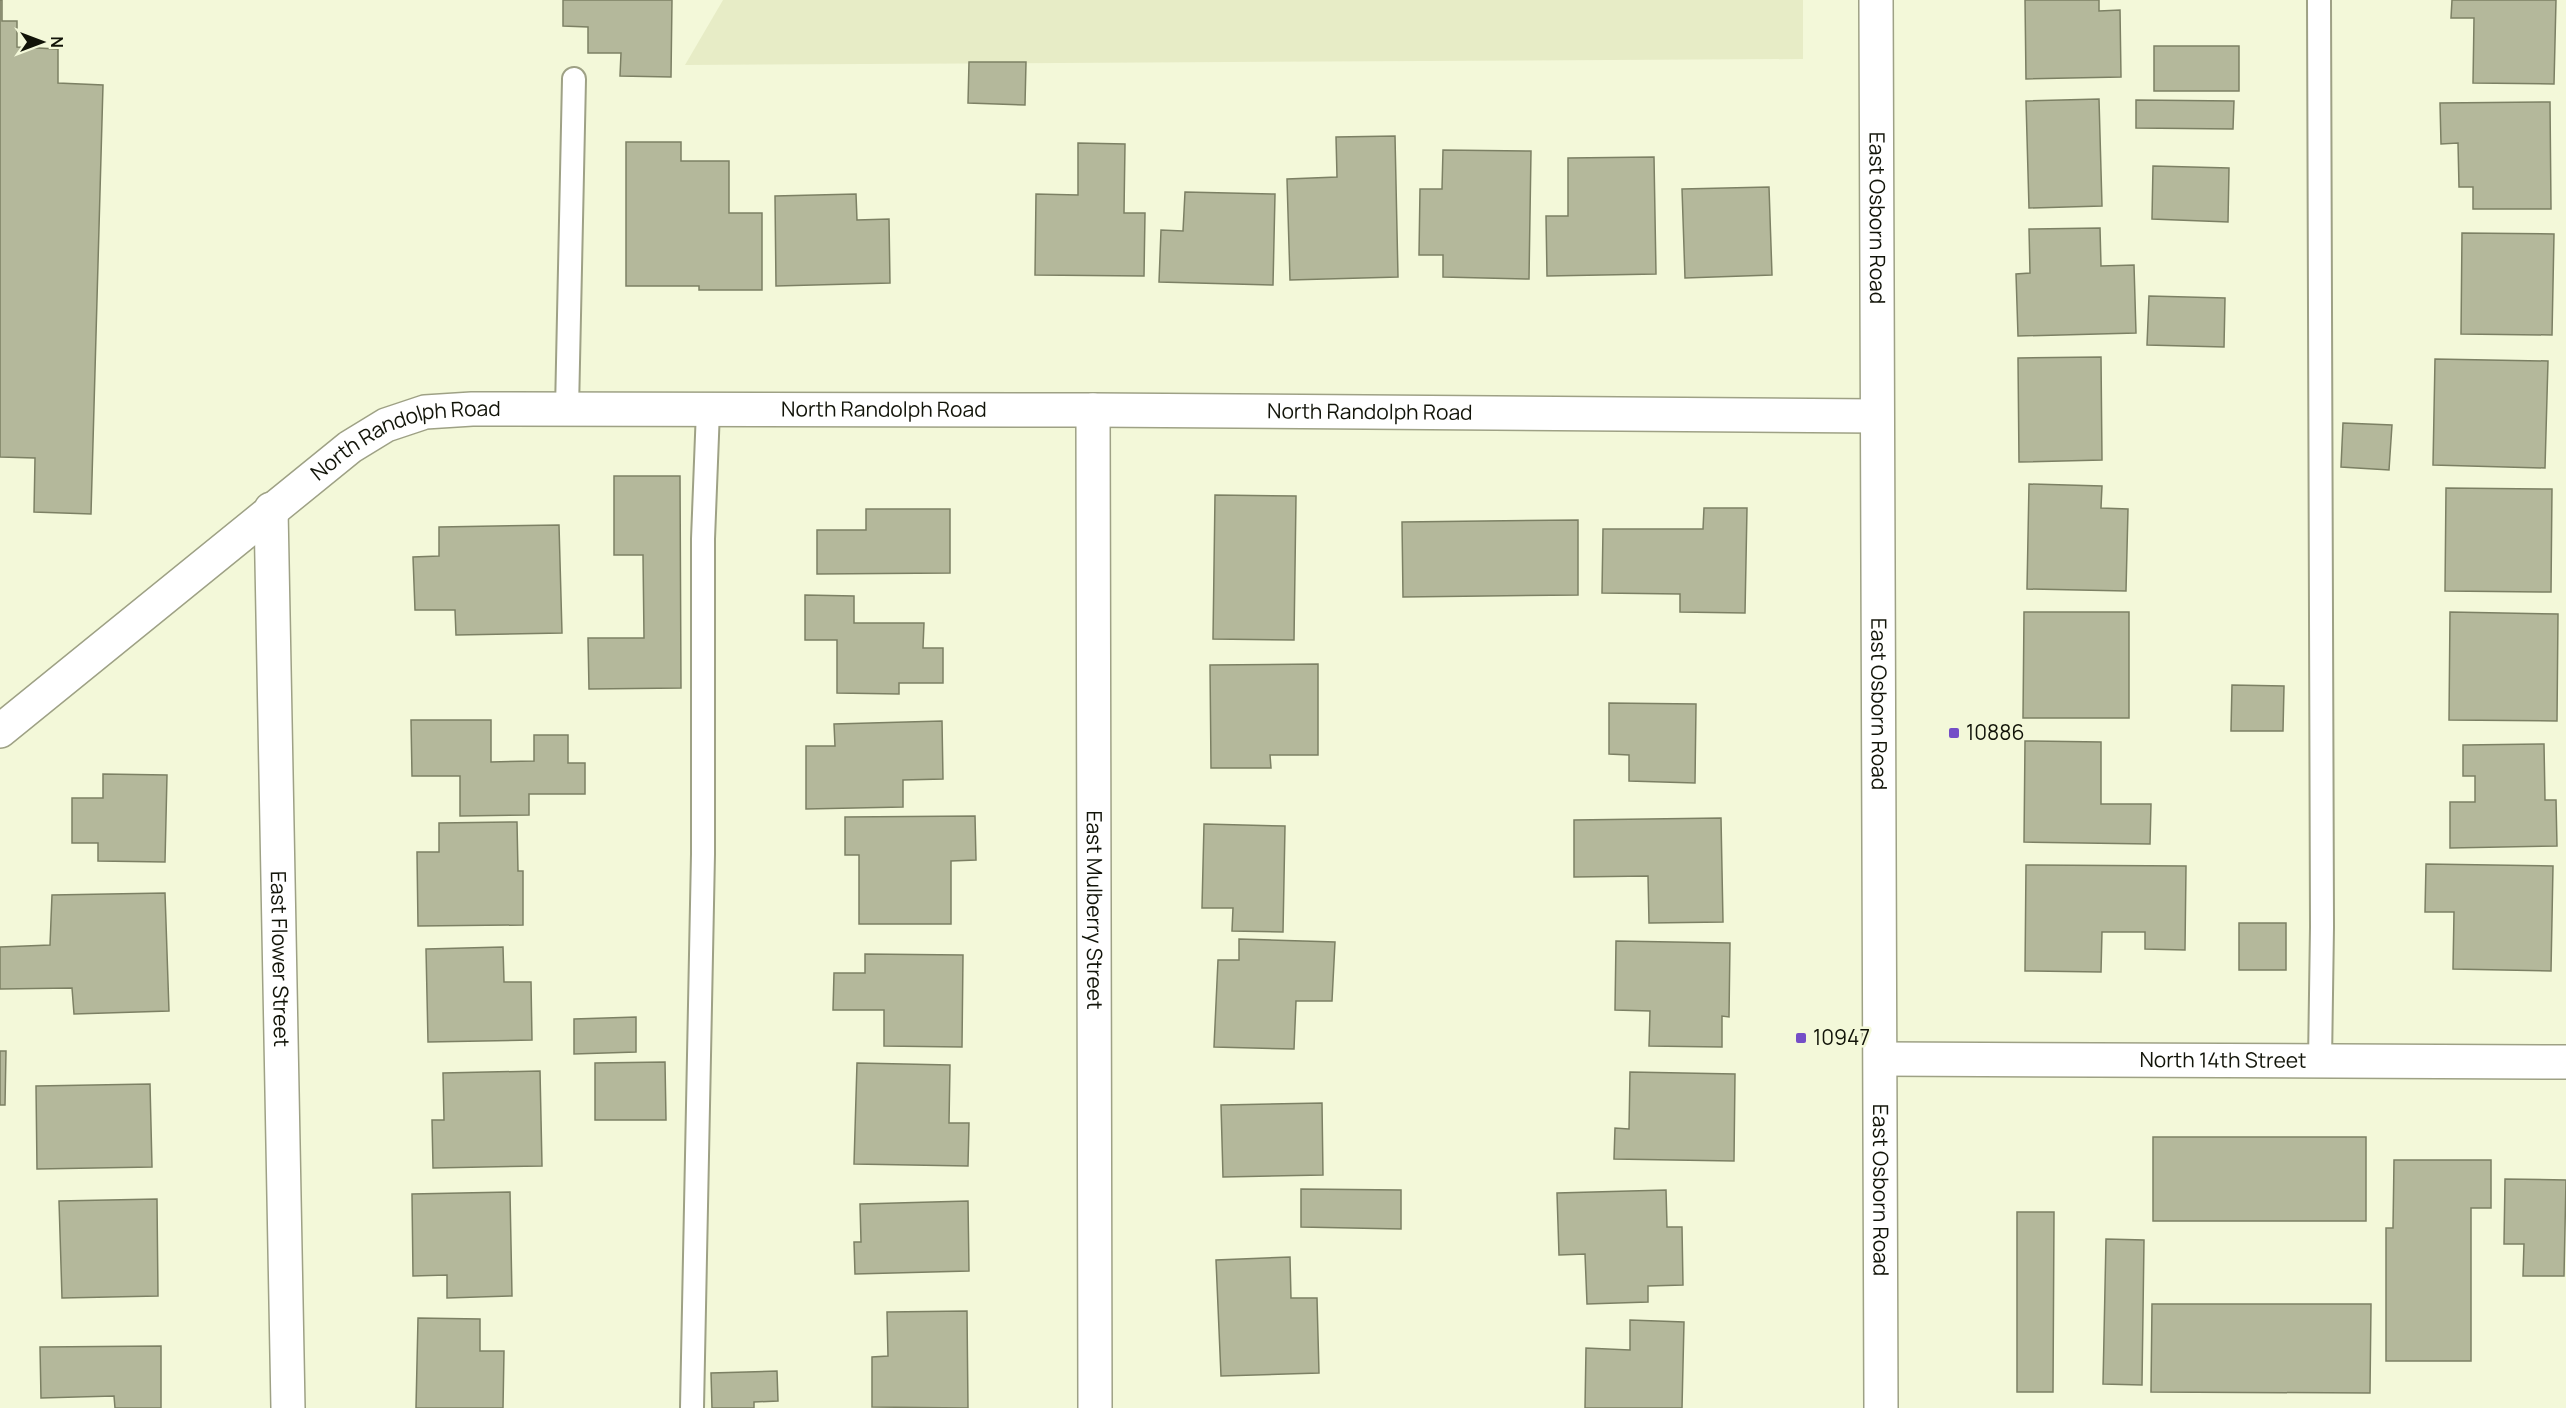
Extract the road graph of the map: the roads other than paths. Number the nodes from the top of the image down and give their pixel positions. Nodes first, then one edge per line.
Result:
1 (1876, 0) edge
2 (2319, 0) edge
3 (574, 79) dead end
4 (567, 410) junction
5 (708, 410) junction
6 (1094, 410) junction
7 (1876, 416) junction
8 (271, 509) junction
9 (0, 731) edge
10 (1881, 1059) junction
11 (2320, 1062) junction
12 (2566, 1062) edge
13 (288, 1408) edge
14 (692, 1408) edge
15 (1095, 1408) edge
16 (1881, 1408) edge

1 - 7 street, East Osborn Road
2 - 11 lane
3 - 4 lane
4 - 5 street, North Randolph Road
4 - 8 street, North Randolph Road
5 - 6 street, North Randolph Road
5 - 14 lane
6 - 7 street, North Randolph Road
6 - 15 street, East Mulberry Street
7 - 10 street, East Osborn Road
8 - 9 street, North Randolph Road
8 - 13 street, East Flower Street
10 - 11 street, North 14th Street
10 - 16 street, East Osborn Road
11 - 12 street, North 14th Street

